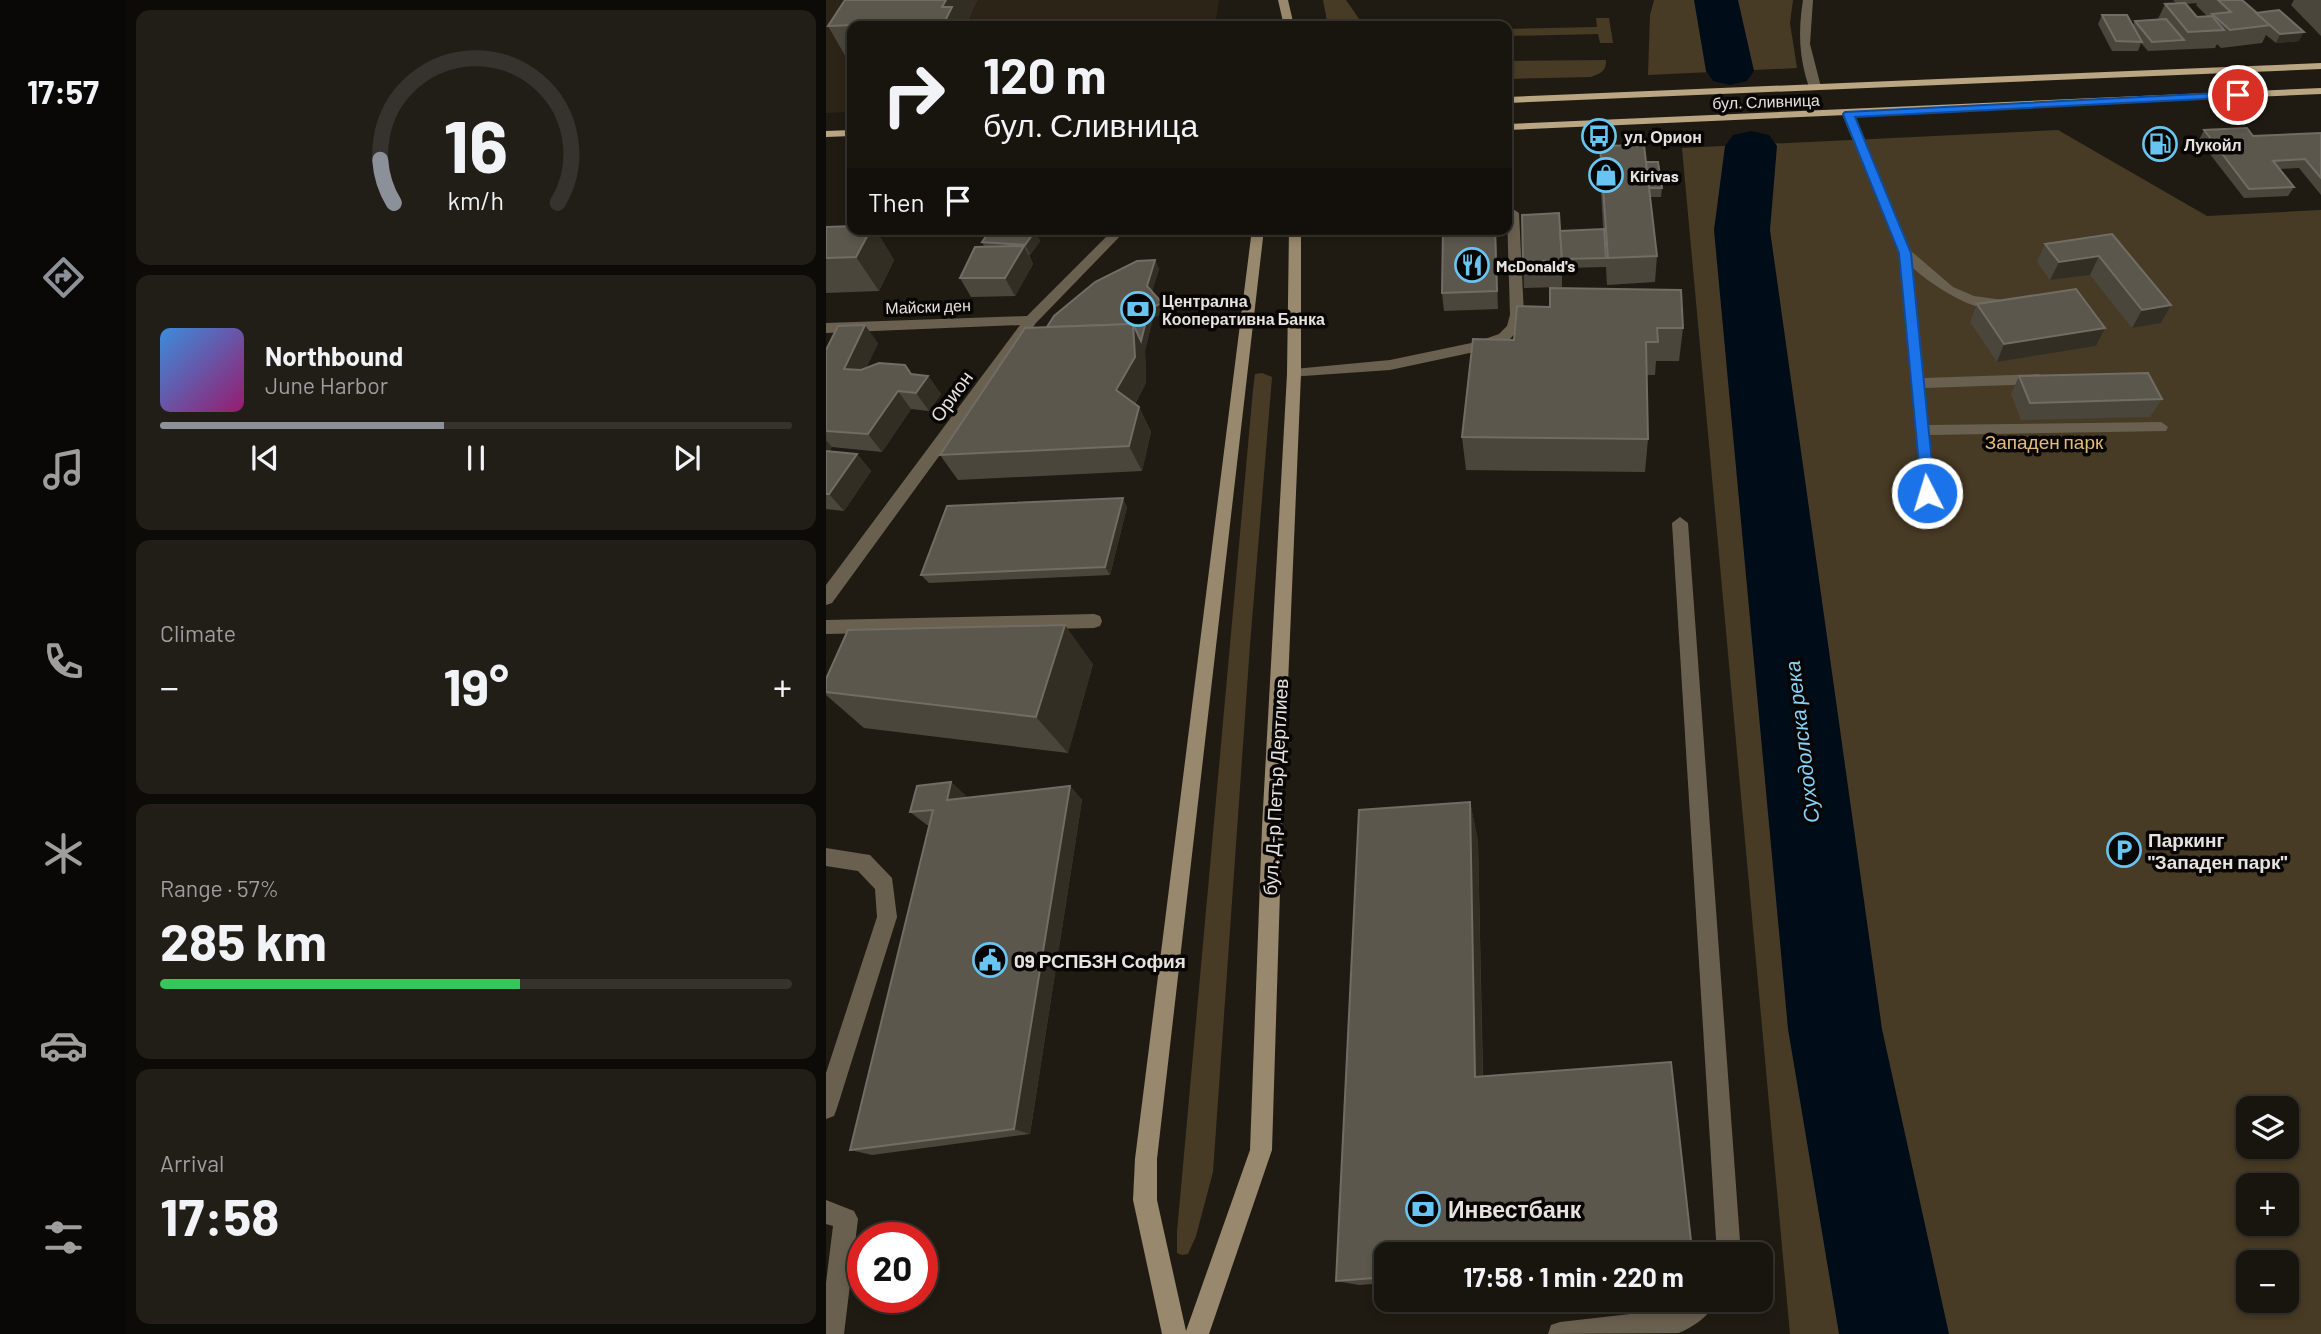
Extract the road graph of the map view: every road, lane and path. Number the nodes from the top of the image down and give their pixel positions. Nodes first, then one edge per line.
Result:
1 (1283, 0) edge
2 (1808, 0) edge
3 (1286, 14) junction
4 (1284, 21) edge
5 (1288, 21) edge
6 (2321, 66) edge
7 (1815, 87) junction
8 (2321, 91) edge
9 (1512, 100) edge
10 (1849, 114) junction
11 (1512, 127) edge
12 (847, 133) edge
13 (826, 134) edge
14 (1513, 213) dead end
15 (1115, 235) edge
16 (1257, 235) edge
17 (1295, 235) edge
18 (1905, 253) junction
19 (2017, 303) edge
20 (1031, 320) junction
21 (826, 328) edge
22 (1294, 374) junction
23 (2051, 379) edge
24 (1917, 383) junction
25 (2161, 427) dead end
26 (1922, 430) junction
27 (1927, 493) dead end
28 (1680, 523) dead end
29 (826, 598) edge
30 (1094, 621) dead end
31 (826, 627) edge
32 (826, 857) edge
33 (826, 1108) edge
34 (826, 1212) edge
35 (1728, 1242) edge
36 (1690, 1312) edge
37 (832, 1334) edge
38 (1174, 1334) edge
39 (1197, 1334) edge
40 (1560, 1334) edge

1 - 3 main road
2 - 7 street
3 - 4 main road
3 - 5 main road
6 - 7 main road, бул. Сливница
7 - 9 main road, бул. Сливница
8 - 10 main road, бул. Сливница
10 - 11 main road, бул. Сливница
10 - 18 street
12 - 13 main road
14 - 22 street
15 - 20 street, Орион
16 - 38 main road
17 - 22 main road, бул. Д-р Петър Дертлиев
18 - 19 street
18 - 24 street
20 - 21 street, Майски ден
20 - 29 street, Орион
22 - 39 main road, бул. Д-р Петър Дертлиев
23 - 24 street
24 - 26 street
25 - 26 street
26 - 27 street
28 - 35 street
30 - 31 street
32 - 33 street
34 - 37 street
36 - 40 street

